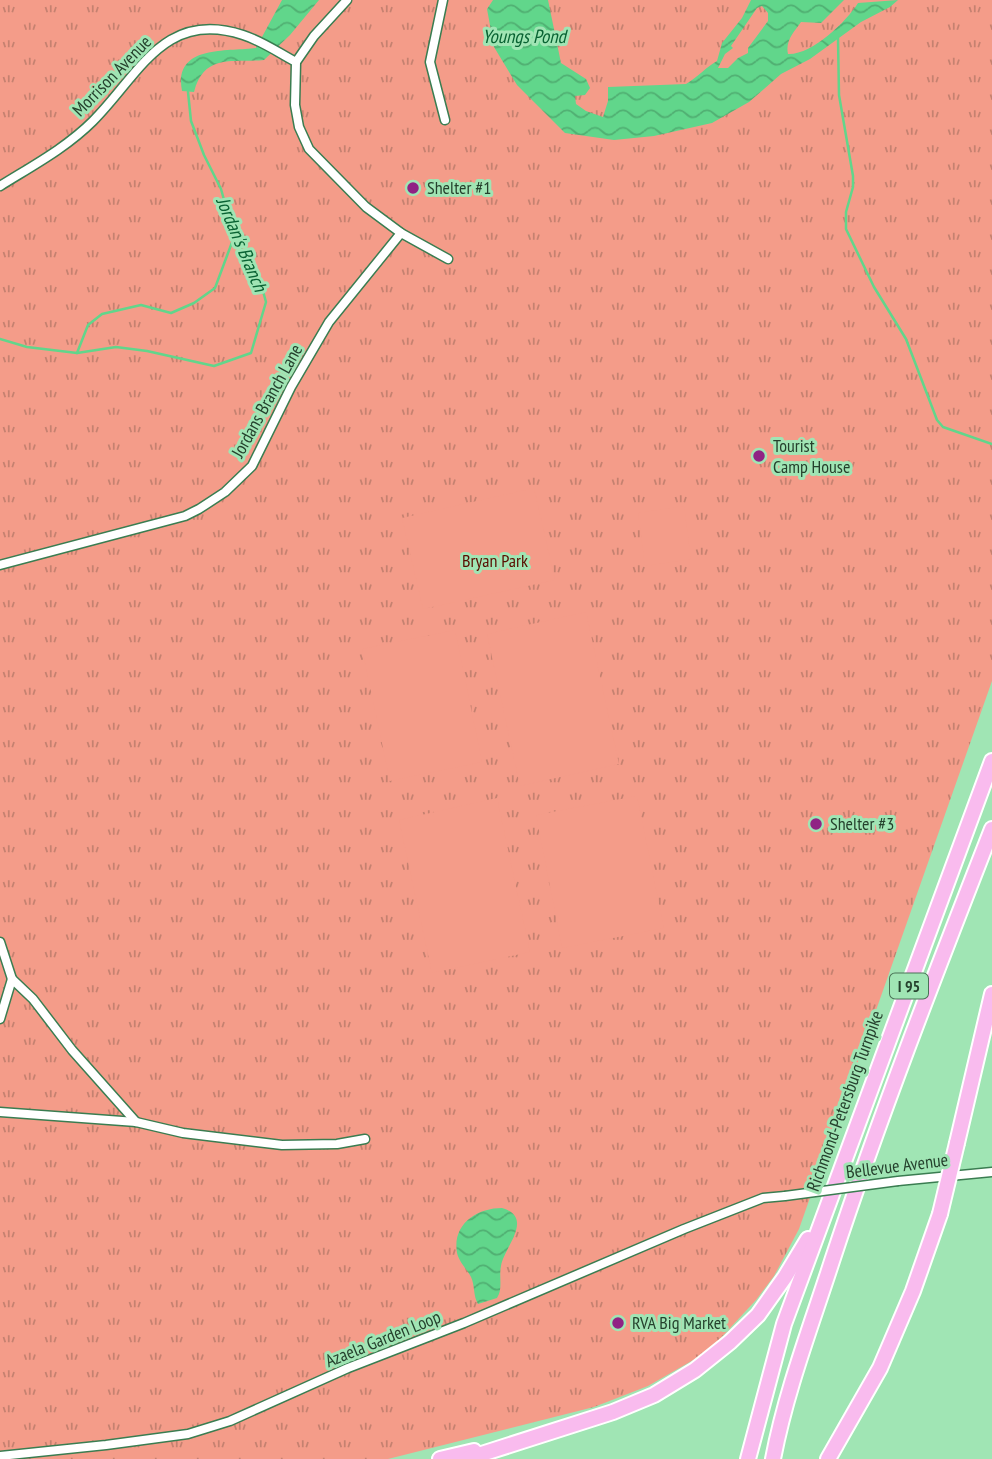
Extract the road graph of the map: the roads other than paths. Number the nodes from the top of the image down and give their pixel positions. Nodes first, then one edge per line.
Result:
1 (347, 0) edge
2 (443, 0) edge
3 (296, 62) junction
4 (445, 120) dead end
5 (0, 186) edge
6 (401, 233) junction
7 (448, 259) dead end
8 (0, 565) edge
9 (992, 761) edge
10 (992, 829) edge
11 (0, 942) edge
12 (12, 979) junction
13 (992, 994) edge
14 (0, 1019) edge
15 (0, 1112) edge
16 (136, 1122) junction
17 (365, 1139) dead end
18 (992, 1172) edge
19 (763, 1198) joint
20 (825, 1211) junction
21 (527, 1438) junction
22 (0, 1456) edge
23 (440, 1459) edge
24 (466, 1459) edge
25 (748, 1459) edge
26 (773, 1459) edge
27 (828, 1459) edge

1 - 3 street
2 - 4 street
3 - 5 street, Morrison Avenue
3 - 6 street
6 - 7 street
6 - 8 street, Jordans Branch Lane
9 - 20 highway, Richmond-Petersburg Turnpike / I 95
10 - 26 highway, I 95
11 - 12 street
12 - 14 street
12 - 16 street
13 - 27 highway, bridge
15 - 16 street
16 - 17 street
18 - 19 street, Bellevue Avenue, bridge
19 - 22 street, Azaela Garden Loop
20 - 21 highway
20 - 25 highway, Richmond-Petersburg Turnpike / I 95
21 - 23 highway
21 - 24 highway

